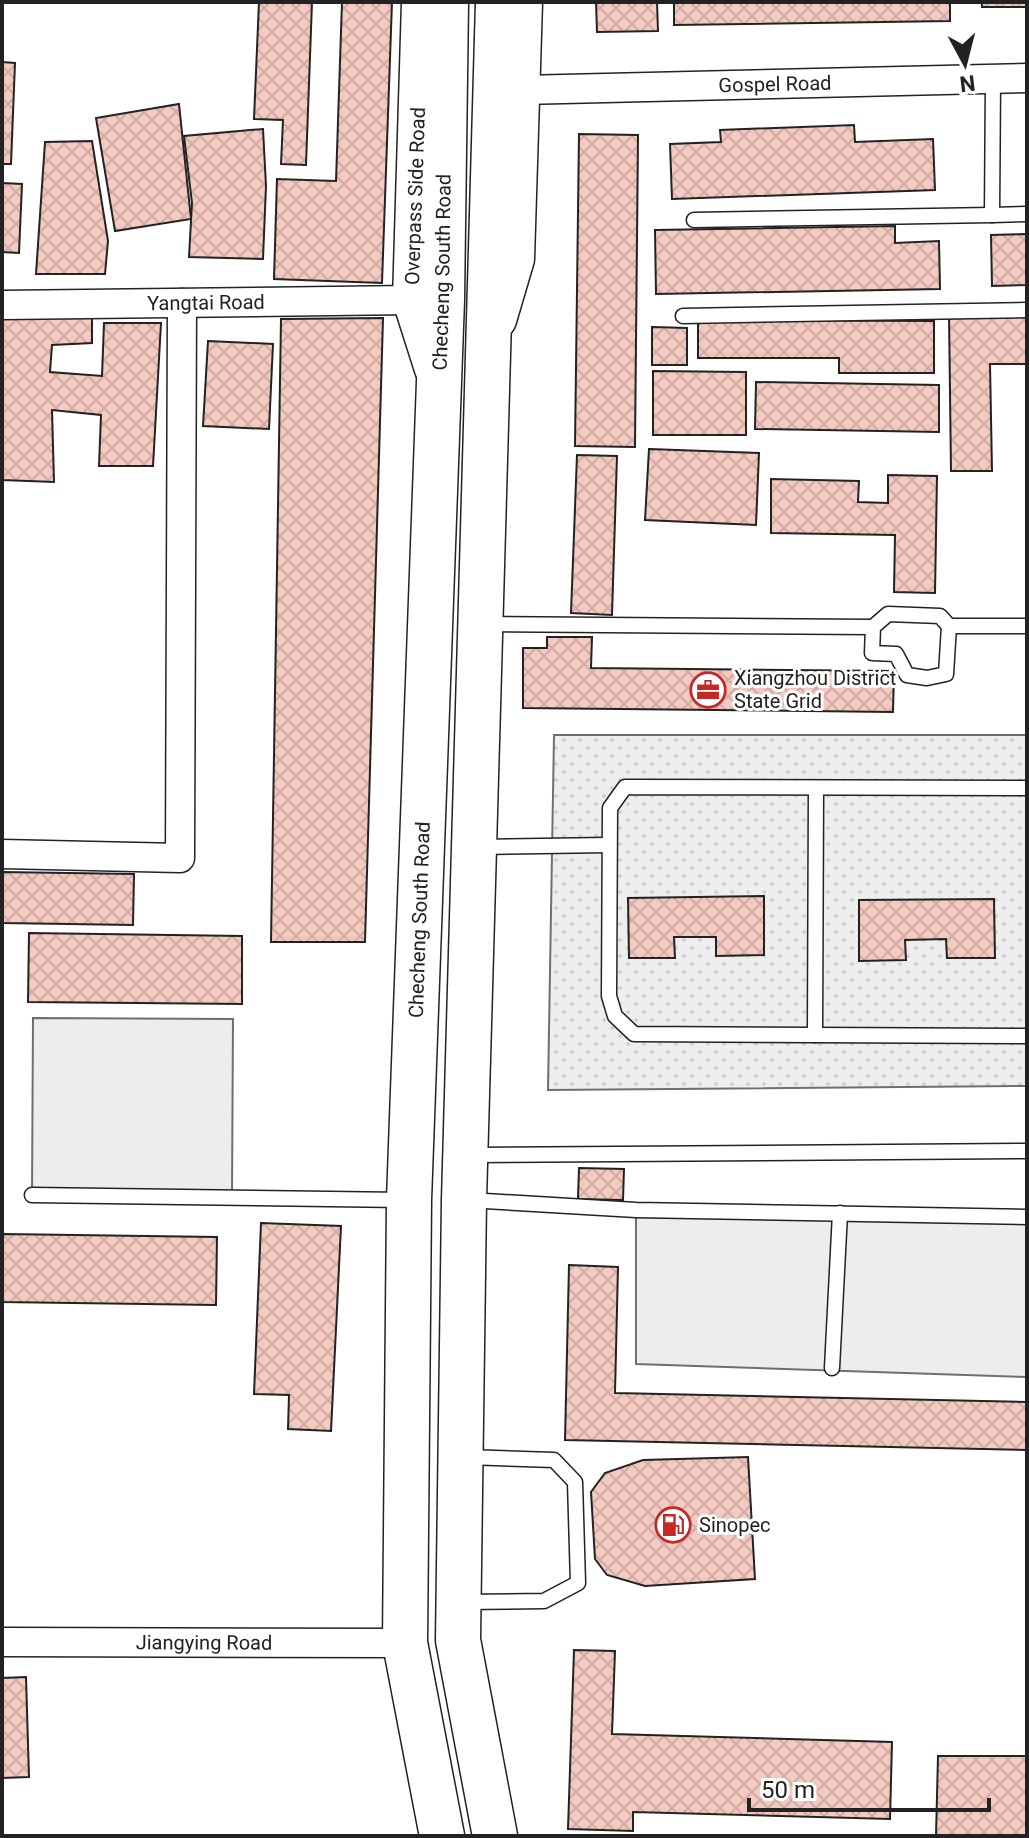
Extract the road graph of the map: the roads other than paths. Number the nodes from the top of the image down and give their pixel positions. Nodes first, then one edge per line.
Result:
1 (420, 2) edge
2 (446, 2) edge
3 (498, 2) edge
4 (524, 2) edge
5 (1027, 78) edge
6 (993, 79) junction
7 (521, 90) junction
8 (1027, 214) edge
9 (992, 215) junction
10 (694, 220) dead end
11 (411, 300) junction
12 (182, 303) junction
13 (2, 305) edge
14 (1027, 310) edge
15 (683, 316) dead end
16 (487, 356) junction
17 (439, 385) junction
18 (479, 624) junction
19 (949, 626) junction
20 (1027, 626) edge
21 (873, 627) junction
22 (816, 788) junction
23 (1027, 788) edge
24 (608, 845) junction
25 (472, 847) junction
26 (2, 854) edge
27 (815, 1035) junction
28 (1027, 1036) edge
29 (1027, 1151) edge
30 (467, 1155) junction
31 (32, 1195) dead end
32 (409, 1200) junction
33 (464, 1200) junction
34 (840, 1213) junction
35 (1027, 1217) edge
36 (832, 1368) dead end
37 (460, 1457) junction
38 (458, 1602) junction
39 (2, 1642) edge
40 (405, 1643) junction
41 (442, 1836) edge
42 (495, 1836) edge

1 - 11 street, Overpass Side Road
2 - 17 main road, Checheng South Road
3 - 16 main road
4 - 7 street
5 - 6 street, Gospel Road
6 - 7 street, Gospel Road
6 - 9 lane
7 - 16 street
8 - 9 lane
9 - 10 lane
11 - 12 street, Yangtai Road
11 - 17 street, Overpass Side Road
12 - 13 street, Yangtai Road
12 - 26 street
14 - 15 lane
16 - 18 main road
17 - 32 main road, Checheng South Road
18 - 21 lane
18 - 25 main road
19 - 20 lane
19 - 21 lane
19 - 21 lane
22 - 23 lane
22 - 24 lane
22 - 27 lane
24 - 25 lane
24 - 27 lane
25 - 30 main road
27 - 28 lane
29 - 30 lane
30 - 33 main road
31 - 32 lane
32 - 40 main road, Checheng South Road
33 - 34 lane
33 - 37 main road
34 - 35 lane
34 - 36 lane
37 - 38 main road
37 - 38 lane
38 - 42 main road
39 - 40 street, Jiangying Road
40 - 41 main road, Checheng South Road

